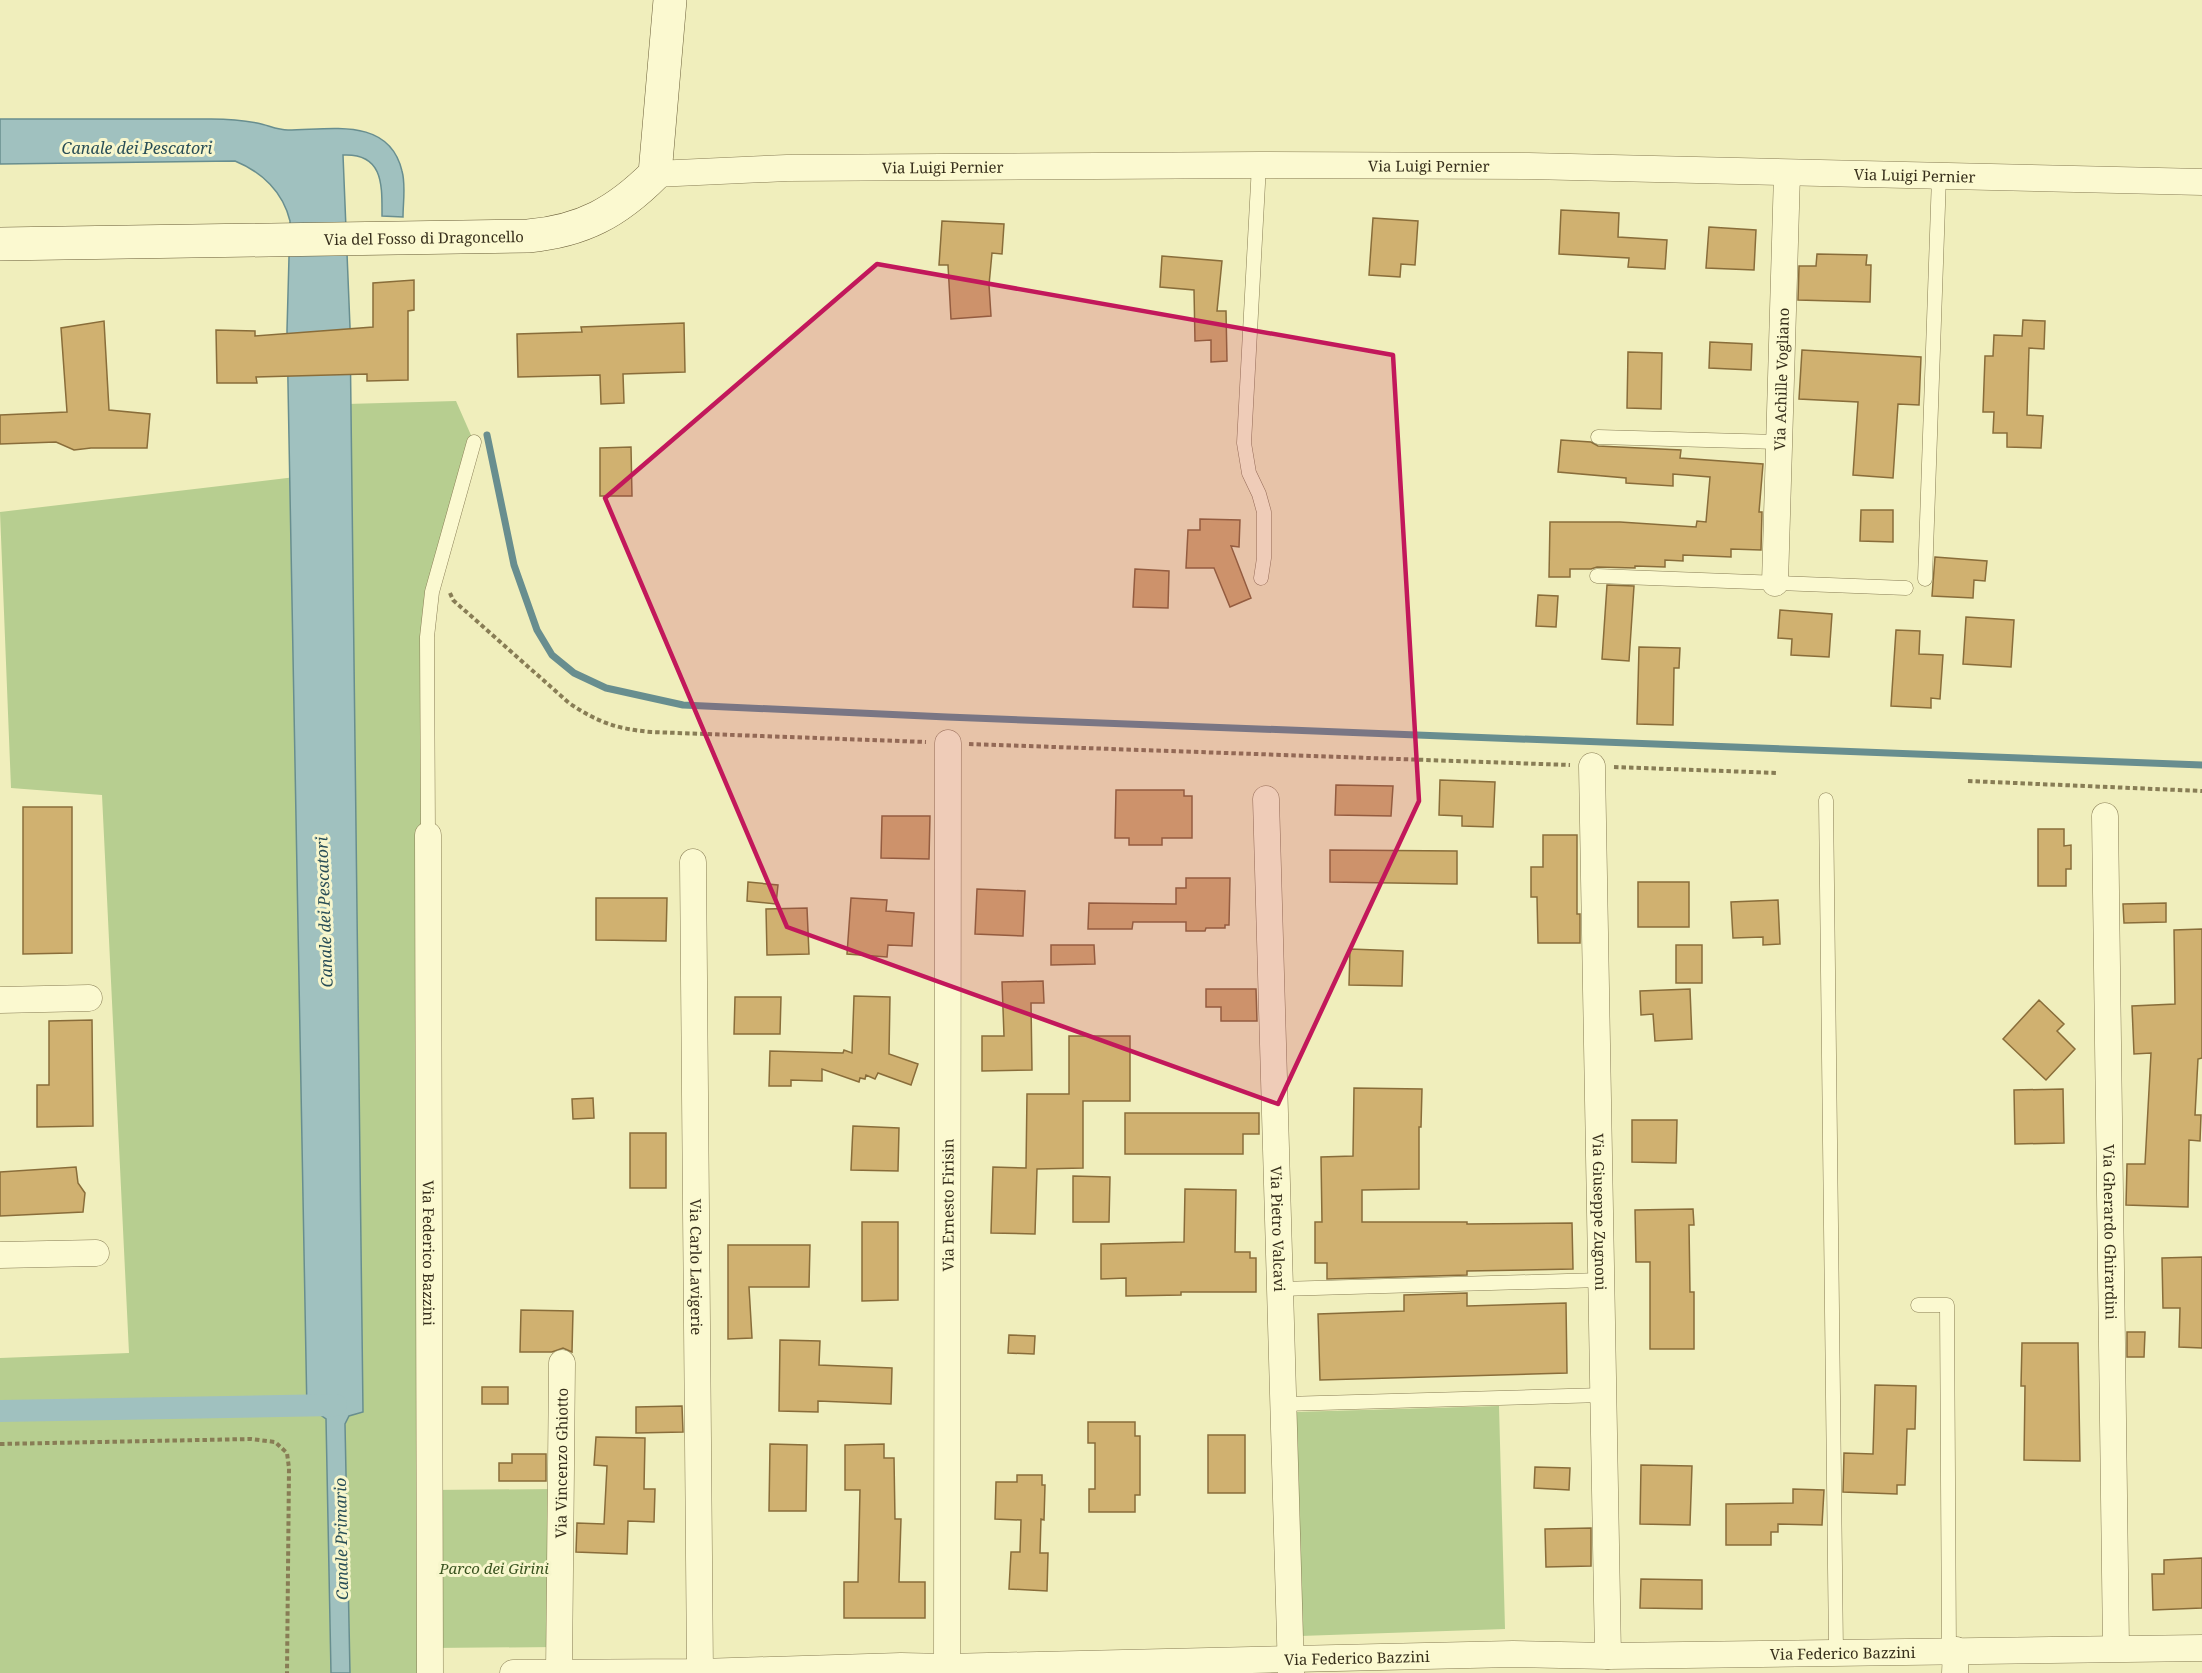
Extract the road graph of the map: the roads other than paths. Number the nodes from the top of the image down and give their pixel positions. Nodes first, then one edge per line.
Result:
1 (669, 0) edge
2 (1259, 165) junction
3 (655, 174) junction
4 (1787, 174) junction
5 (1940, 177) junction
6 (2202, 182) edge
7 (0, 244) edge
8 (1598, 437) dead end
9 (474, 442) dead end
10 (1778, 442) junction
11 (1597, 576) dead end
12 (1261, 578) dead end
13 (1925, 579) dead end
14 (1775, 583) junction
15 (1906, 588) dead end
16 (948, 743) road end
17 (1592, 766) road end
18 (1266, 799) dead end
19 (1826, 800) dead end
20 (2105, 816) dead end
21 (428, 835) joint
22 (693, 862) dead end
23 (89, 998) dead end
24 (0, 1000) edge
25 (96, 1253) dead end
26 (0, 1255) edge
27 (1601, 1280) junction
28 (1280, 1289) junction
29 (1918, 1305) dead end
30 (562, 1363) dead end
31 (1603, 1395) junction
32 (1284, 1404) junction
33 (2116, 1647) junction
34 (2202, 1648) edge
35 (1836, 1653) junction
36 (1608, 1656) junction
37 (1953, 1658) edge
38 (1513, 1664) edge
39 (1291, 1666) edge
40 (947, 1667) junction
41 (901, 1669) edge
42 (700, 1672) edge
43 (430, 1673) edge
44 (513, 1673) edge
45 (559, 1673) edge

1 - 3 street
2 - 3 street, Via Luigi Pernier
2 - 4 street, Via Luigi Pernier
2 - 12 lane
3 - 7 street, Via del Fosso di Dragoncello
4 - 5 street, Via Luigi Pernier
4 - 10 street, Via Achille Vogliano
5 - 6 street, Via Luigi Pernier
5 - 13 lane
8 - 10 lane
9 - 21 lane
10 - 14 street, Via Achille Vogliano
11 - 14 lane
14 - 15 lane
16 - 40 street, Via Ernesto Firisin
17 - 27 street, Via Giuseppe Zugnoni
18 - 28 street, Via Pietro Valcavi
19 - 35 lane
20 - 33 street, Via Gherardo Ghirardini
21 - 43 street, Via Federico Bazzini
22 - 42 street, Via Carlo Lavigerie
23 - 24 street
25 - 26 street
27 - 28 lane
27 - 31 street, Via Giuseppe Zugnoni
28 - 32 street, Via Pietro Valcavi
29 - 37 lane
30 - 45 street, Via Vincenzo Ghiotto
31 - 32 lane
31 - 36 street, Via Giuseppe Zugnoni
32 - 39 street, Via Pietro Valcavi
33 - 34 street, Via Federico Bazzini
33 - 37 street, Via Federico Bazzini
35 - 36 street, Via Federico Bazzini
35 - 37 street, Via Federico Bazzini
36 - 38 street, Via Federico Bazzini
38 - 39 street, Via Federico Bazzini
39 - 40 street, Via Federico Bazzini
40 - 41 street, Via Federico Bazzini
41 - 42 street, Via Federico Bazzini
42 - 45 street, Via Federico Bazzini
44 - 45 street, Via Federico Bazzini

